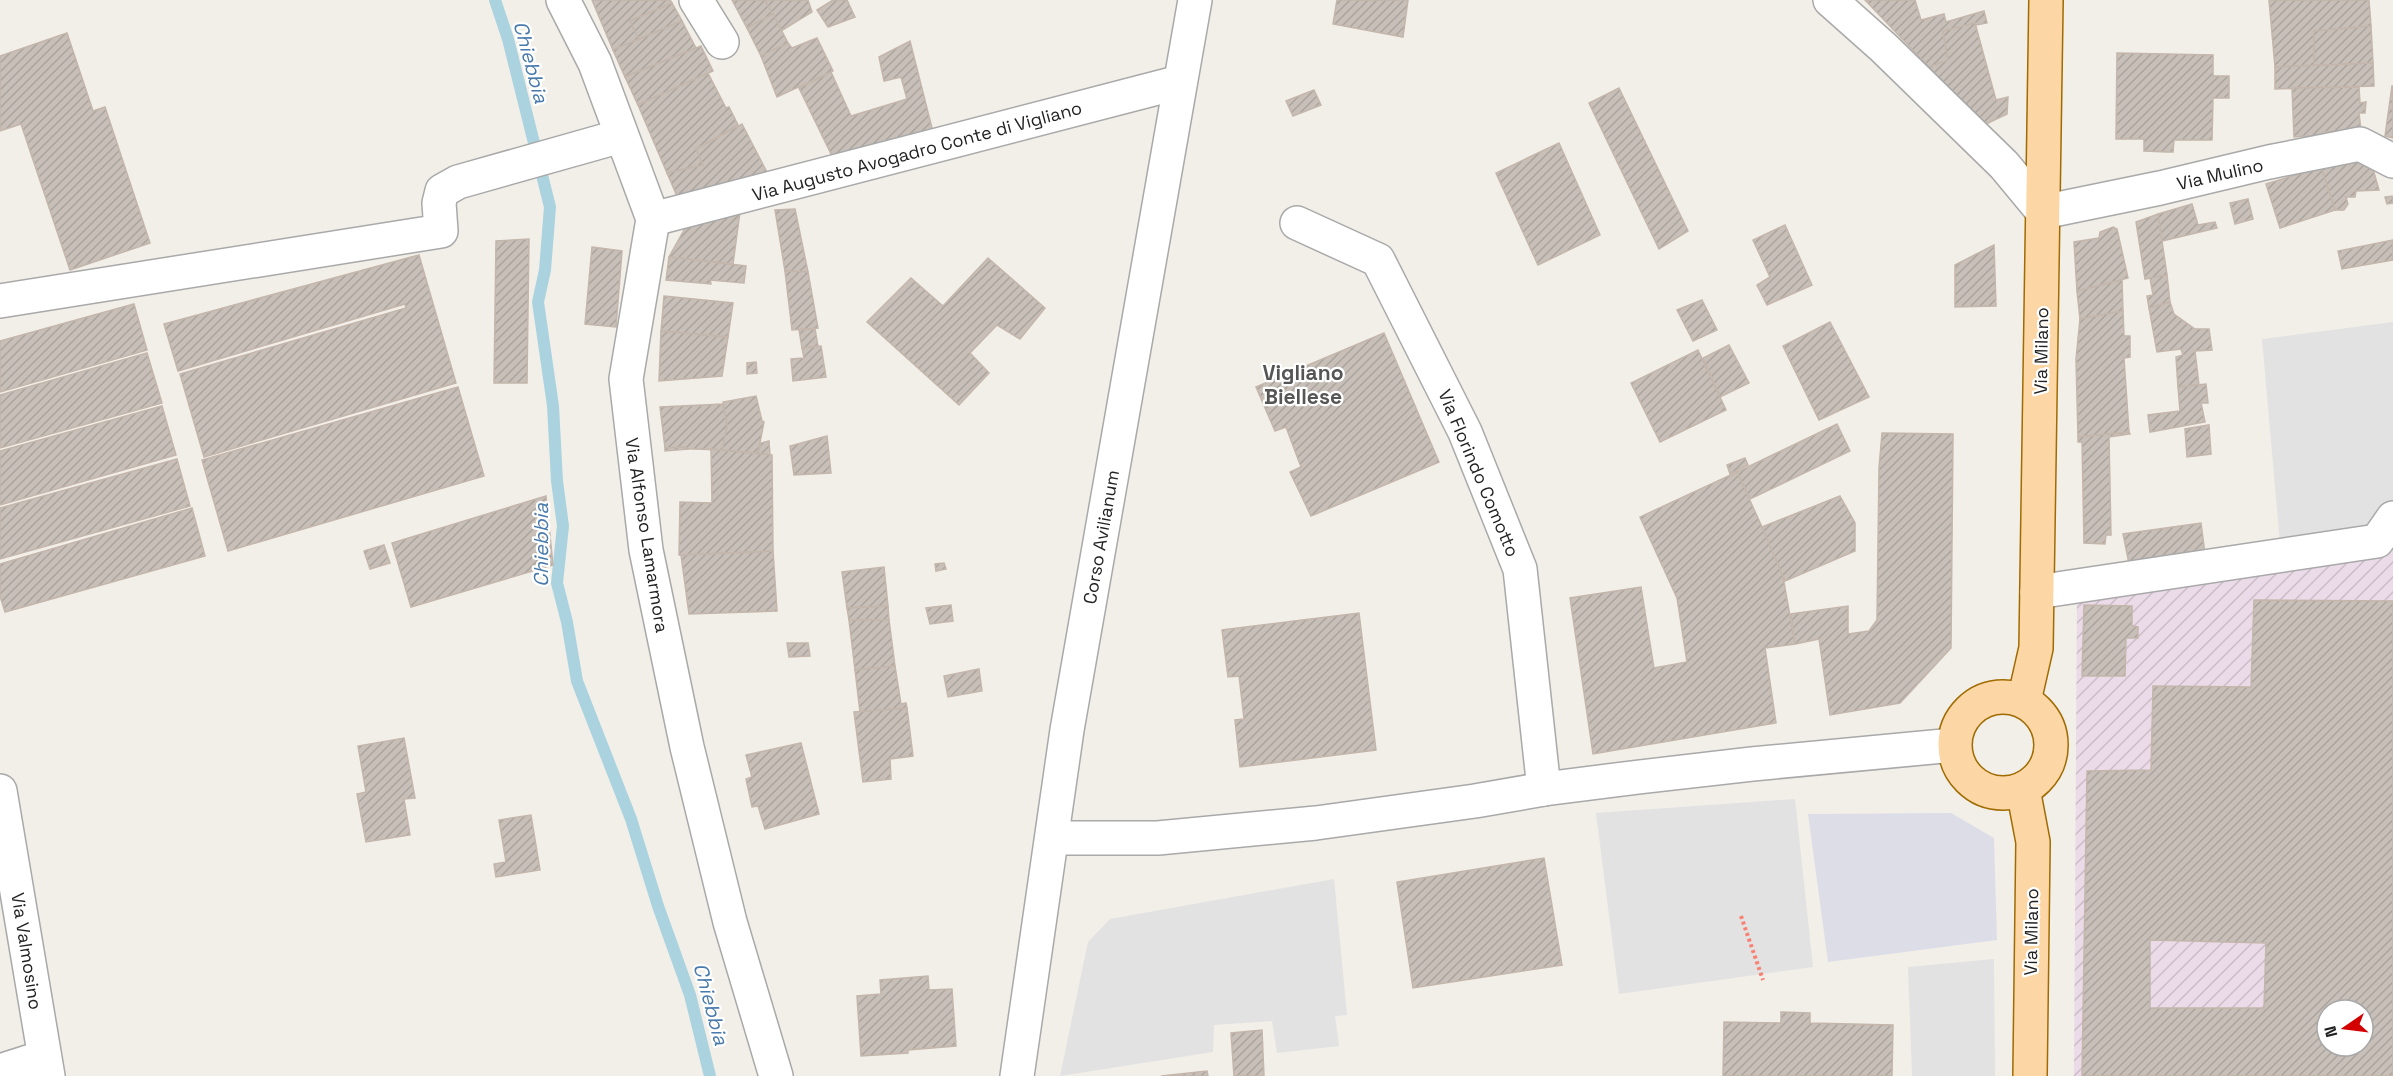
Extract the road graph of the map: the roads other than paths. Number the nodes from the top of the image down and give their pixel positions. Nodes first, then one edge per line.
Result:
1 (563, 0) edge
2 (696, 0) edge
3 (1196, 0) edge
4 (1830, 0) edge
5 (2046, 0) edge
6 (722, 42) dead end
7 (1180, 82) junction
8 (608, 139) junction
9 (2393, 161) edge
10 (2043, 212) junction
11 (653, 219) junction
12 (1297, 223) dead end
13 (0, 301) edge
14 (2393, 518) edge
15 (2037, 592) junction
16 (2024, 701) junction
17 (1954, 745) junction
18 (1544, 789) junction
19 (2023, 789) junction
20 (0, 791) edge
21 (1053, 838) junction
22 (46, 1066) edge
23 (0, 1071) edge
24 (776, 1076) edge
25 (1017, 1076) edge
26 (2030, 1076) edge

1 - 8 street
2 - 6 street
3 - 7 street, Corso Avilianum
4 - 10 street
5 - 10 main road, Via Milano
7 - 11 street, Via Augusto Avogadro Conte di Vigliano
7 - 21 street, Corso Avilianum
8 - 11 street
8 - 13 street
9 - 10 street, Via Mulino
10 - 15 main road, Via Milano
11 - 24 street, Via Alfonso Lamarmora
12 - 18 street, Via Florindo Comotto
14 - 15 street
15 - 16 main road, Via Milano
16 - 17 main road
16 - 19 main road
17 - 18 street
17 - 19 main road
18 - 21 street
19 - 26 main road, Via Milano
20 - 22 street, Via Valmosino
21 - 25 street, Corso Avilianum
22 - 23 street

